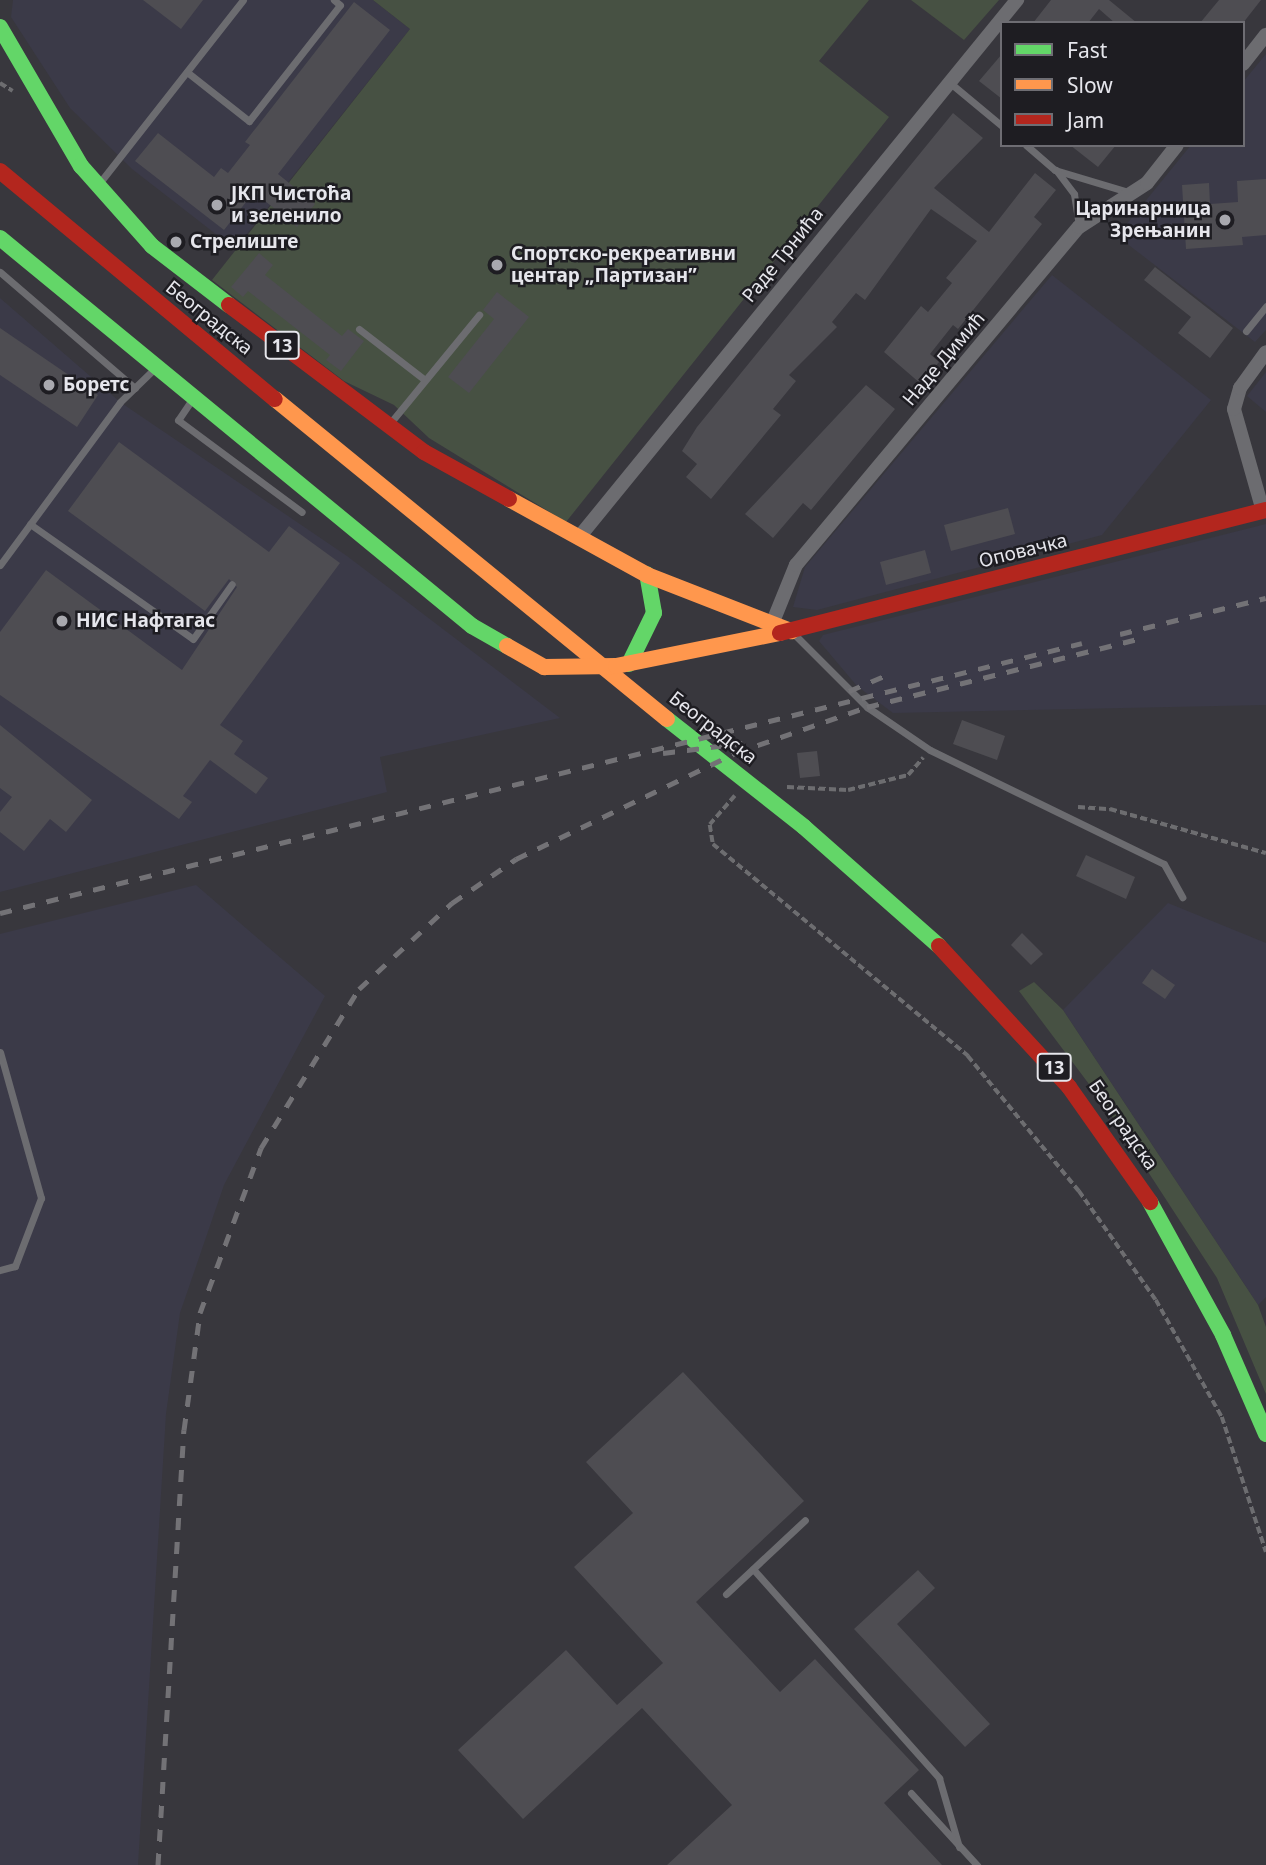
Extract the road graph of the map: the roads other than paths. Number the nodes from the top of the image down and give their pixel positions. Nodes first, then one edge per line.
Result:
1 (243, 0) edge
2 (334, 0) edge
3 (1017, 0) edge
4 (2, 26) edge
5 (1266, 35) edge
6 (1245, 61) edge
7 (187, 72) junction
8 (949, 82) junction
9 (1000, 124) edge
10 (1028, 147) edge
11 (1175, 147) edge
12 (1055, 170) junction
13 (0, 171) edge
14 (97, 187) junction
15 (1128, 192) junction
16 (1079, 227) junction
17 (0, 238) edge
18 (0, 272) edge
19 (1266, 306) edge
20 (479, 315) dead end
21 (359, 329) dead end
22 (1245, 331) dead end
23 (1266, 352) edge
24 (155, 369) junction
25 (425, 380) junction
26 (135, 388) junction
27 (192, 399) junction
28 (388, 425) junction
29 (1265, 510) edge
30 (302, 512) dead end
31 (30, 524) junction
32 (580, 536) junction
33 (0, 565) edge
34 (646, 575) junction
35 (232, 584) dead end
36 (772, 624) junction
37 (791, 631) junction
38 (629, 664) junction
39 (1182, 897) dead end
40 (0, 1054) edge
41 (0, 1270) edge
42 (1266, 1434) edge
43 (805, 1520) dead end
44 (753, 1569) junction
45 (726, 1594) dead end
46 (911, 1793) dead end
47 (960, 1847) junction
48 (976, 1865) edge

1 - 7 lane
2 - 7 lane
3 - 8 street, Раде Трнића
4 - 14 main road, 13
5 - 6 street
7 - 14 lane
8 - 9 lane
8 - 32 street, Раде Трнића
10 - 12 lane
11 - 15 street, Наде Димић
12 - 15 lane
12 - 16 lane
13 - 42 main road, Београдска / 13
14 - 28 main road, 13
15 - 16 street, Наде Димић
16 - 36 street, Наде Димић
17 - 24 main road, Оповачка
18 - 26 lane
19 - 22 lane
20 - 25 lane
21 - 25 lane
23 - 29 street
24 - 26 lane
24 - 27 main road, Оповачка
25 - 28 lane
26 - 31 lane
27 - 30 lane
27 - 38 main road, Оповачка
28 - 32 main road, 13
29 - 37 main road, Оповачка
31 - 33 lane
31 - 35 lane
32 - 34 main road, 13
34 - 36 main road, 13
34 - 38 main road
36 - 37 main road, 13
37 - 38 main road, Оповачка
37 - 39 lane
40 - 41 lane
43 - 44 lane
44 - 45 lane
44 - 47 lane
46 - 47 lane
47 - 48 lane

